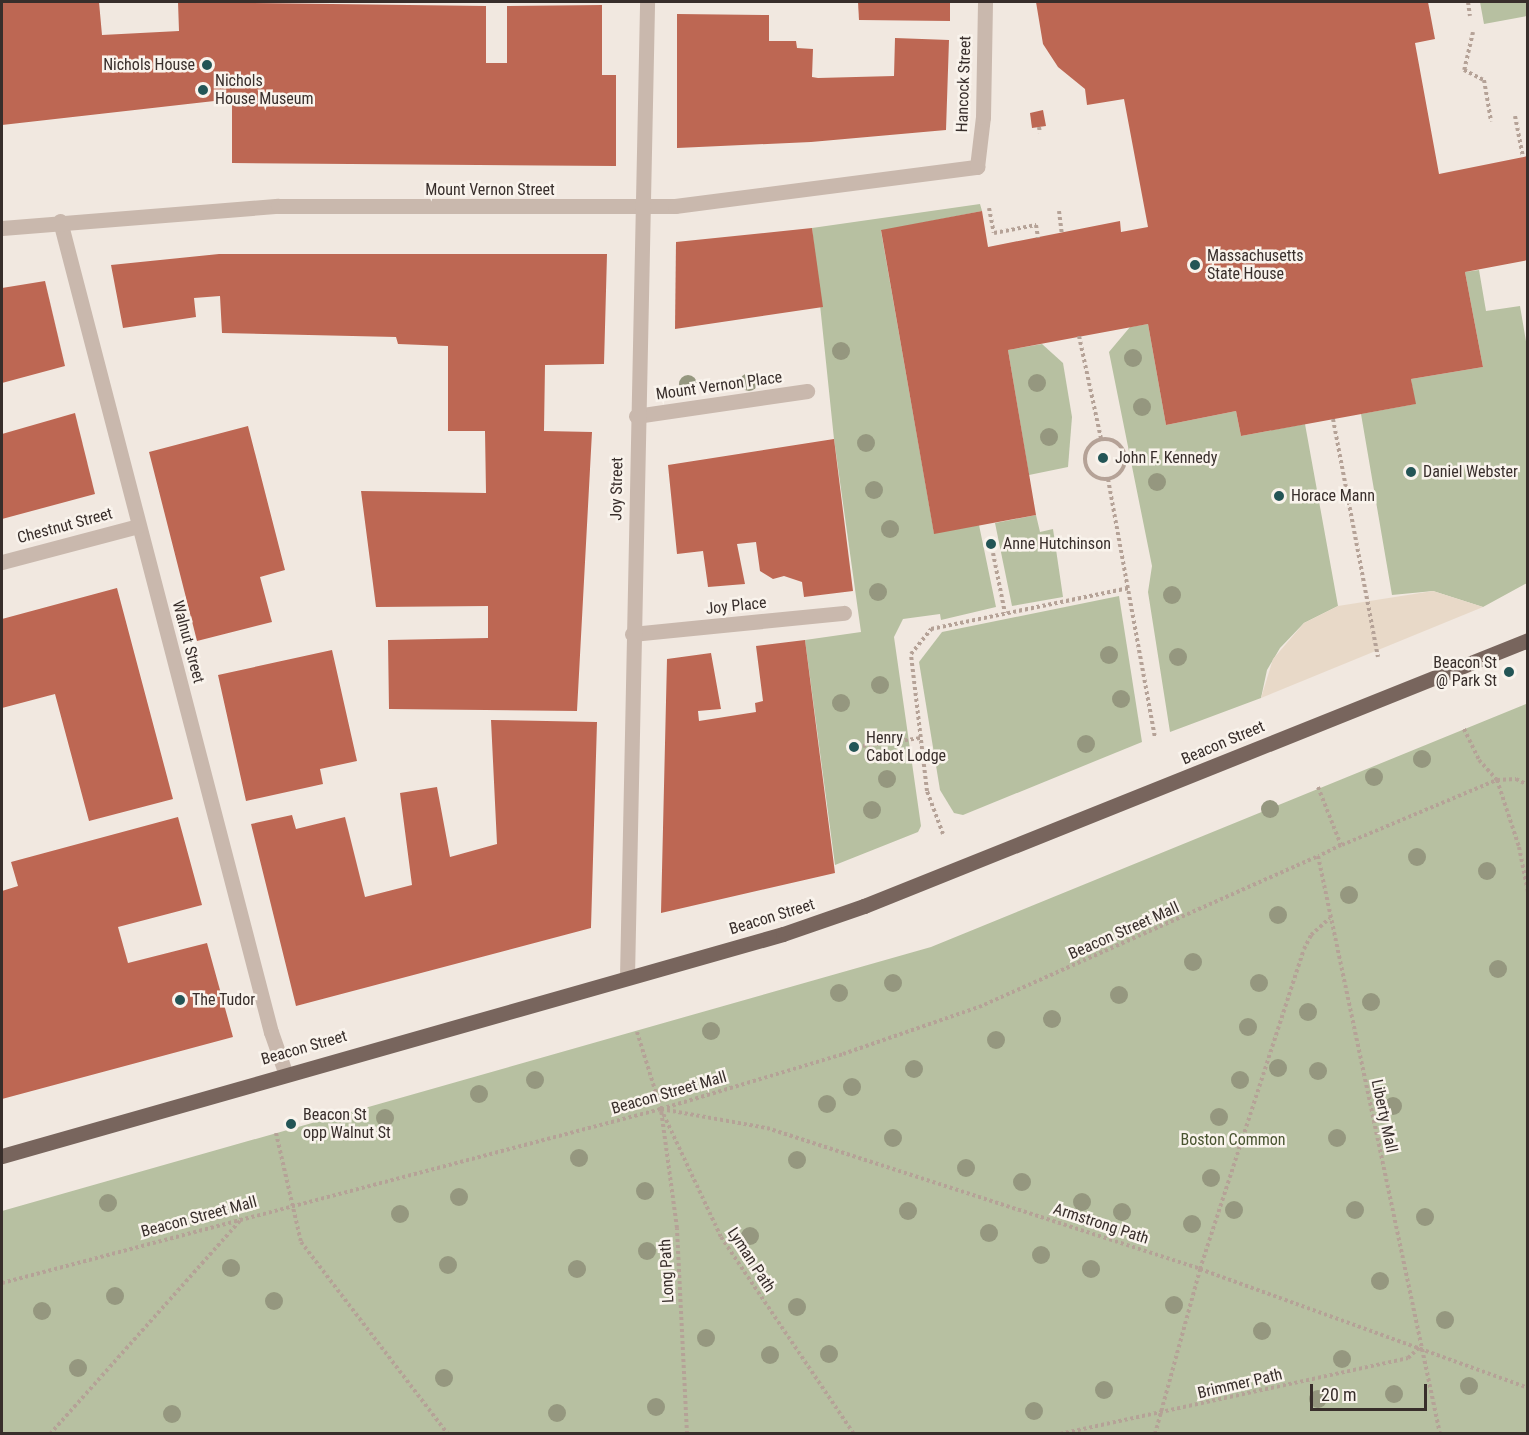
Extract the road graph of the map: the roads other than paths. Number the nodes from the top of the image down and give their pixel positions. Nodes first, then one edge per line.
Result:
1 (647, 2) edge
2 (985, 2) edge
3 (977, 167) joint
4 (645, 207) junction
5 (60, 220) junction
6 (2, 228) edge
7 (807, 391) dead end
8 (636, 416) junction
9 (138, 526) junction
10 (2, 562) edge
11 (844, 613) dead end
12 (632, 634) junction
13 (1527, 640) edge
14 (627, 977) junction
15 (285, 1072) junction
16 (2, 1156) edge

1 - 4 street, Joy Street
2 - 3 street, Hancock Street
3 - 4 street, Mount Vernon Street
4 - 5 street, Mount Vernon Street
4 - 8 street, Joy Street
5 - 6 street, Mount Vernon Street
5 - 9 street, Walnut Street
7 - 8 street, Mount Vernon Place
8 - 12 street, Joy Street
9 - 10 street, Chestnut Street
9 - 15 street, Walnut Street
11 - 12 street, Joy Place
12 - 14 street, Joy Street
13 - 14 main road, Beacon Street
14 - 15 main road, Beacon Street
15 - 16 main road, Beacon Street

